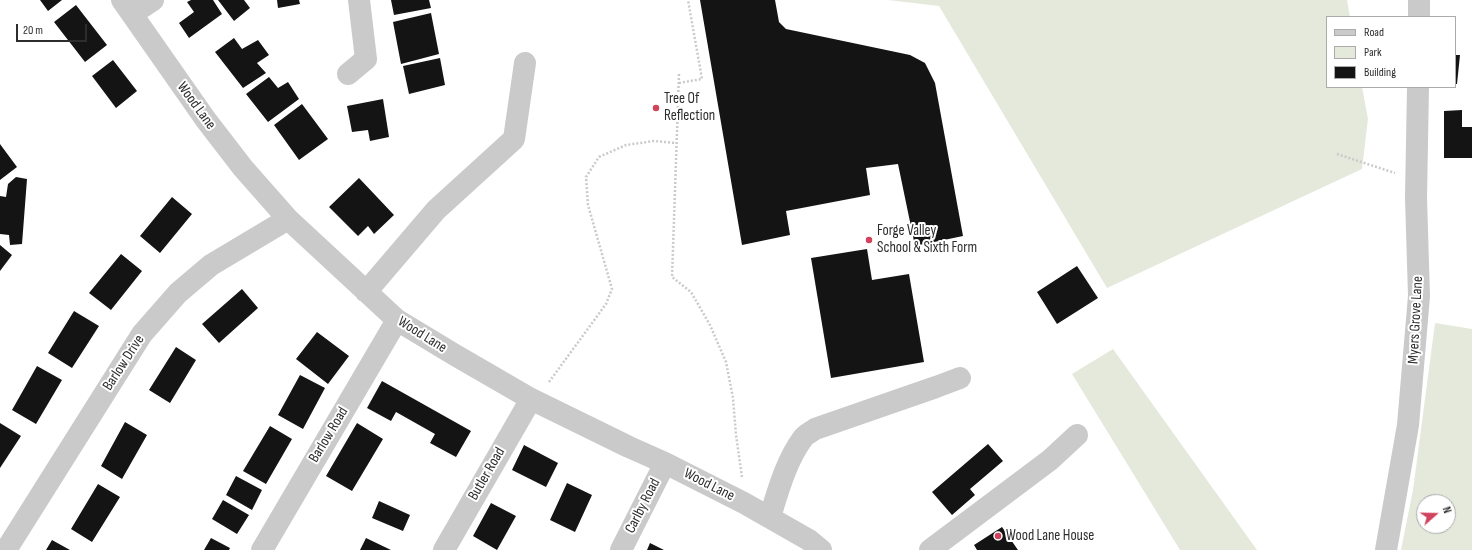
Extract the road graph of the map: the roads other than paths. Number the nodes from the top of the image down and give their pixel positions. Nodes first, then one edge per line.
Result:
1 (154, 0) edge
2 (359, 0) edge
3 (1418, 0) edge
4 (127, 7) edge
5 (1419, 16) edge
6 (524, 63) dead end
7 (348, 74) dead end
8 (1418, 88) edge
9 (288, 219) junction
10 (366, 292) junction
11 (397, 320) junction
12 (960, 378) dead end
13 (531, 399) junction
14 (1077, 436) dead end
15 (665, 463) junction
16 (770, 518) junction
17 (6, 550) edge
18 (262, 550) edge
19 (444, 550) edge
20 (621, 550) edge
21 (820, 550) edge
22 (930, 550) edge
23 (1386, 550) edge

1 - 4 street
2 - 7 street
3 - 5 street
4 - 9 street, Wood Lane
6 - 10 street
8 - 23 street, Myers Grove Lane
9 - 10 street, Wood Lane
9 - 17 street, Barlow Drive
10 - 11 street, Wood Lane
11 - 13 street, Wood Lane
11 - 18 street, Barlow Road
12 - 16 street
13 - 15 street, Wood Lane
13 - 19 street, Butler Road
14 - 22 street
15 - 16 street, Wood Lane
15 - 20 street, Carlby Road
16 - 21 street, Wood Lane

